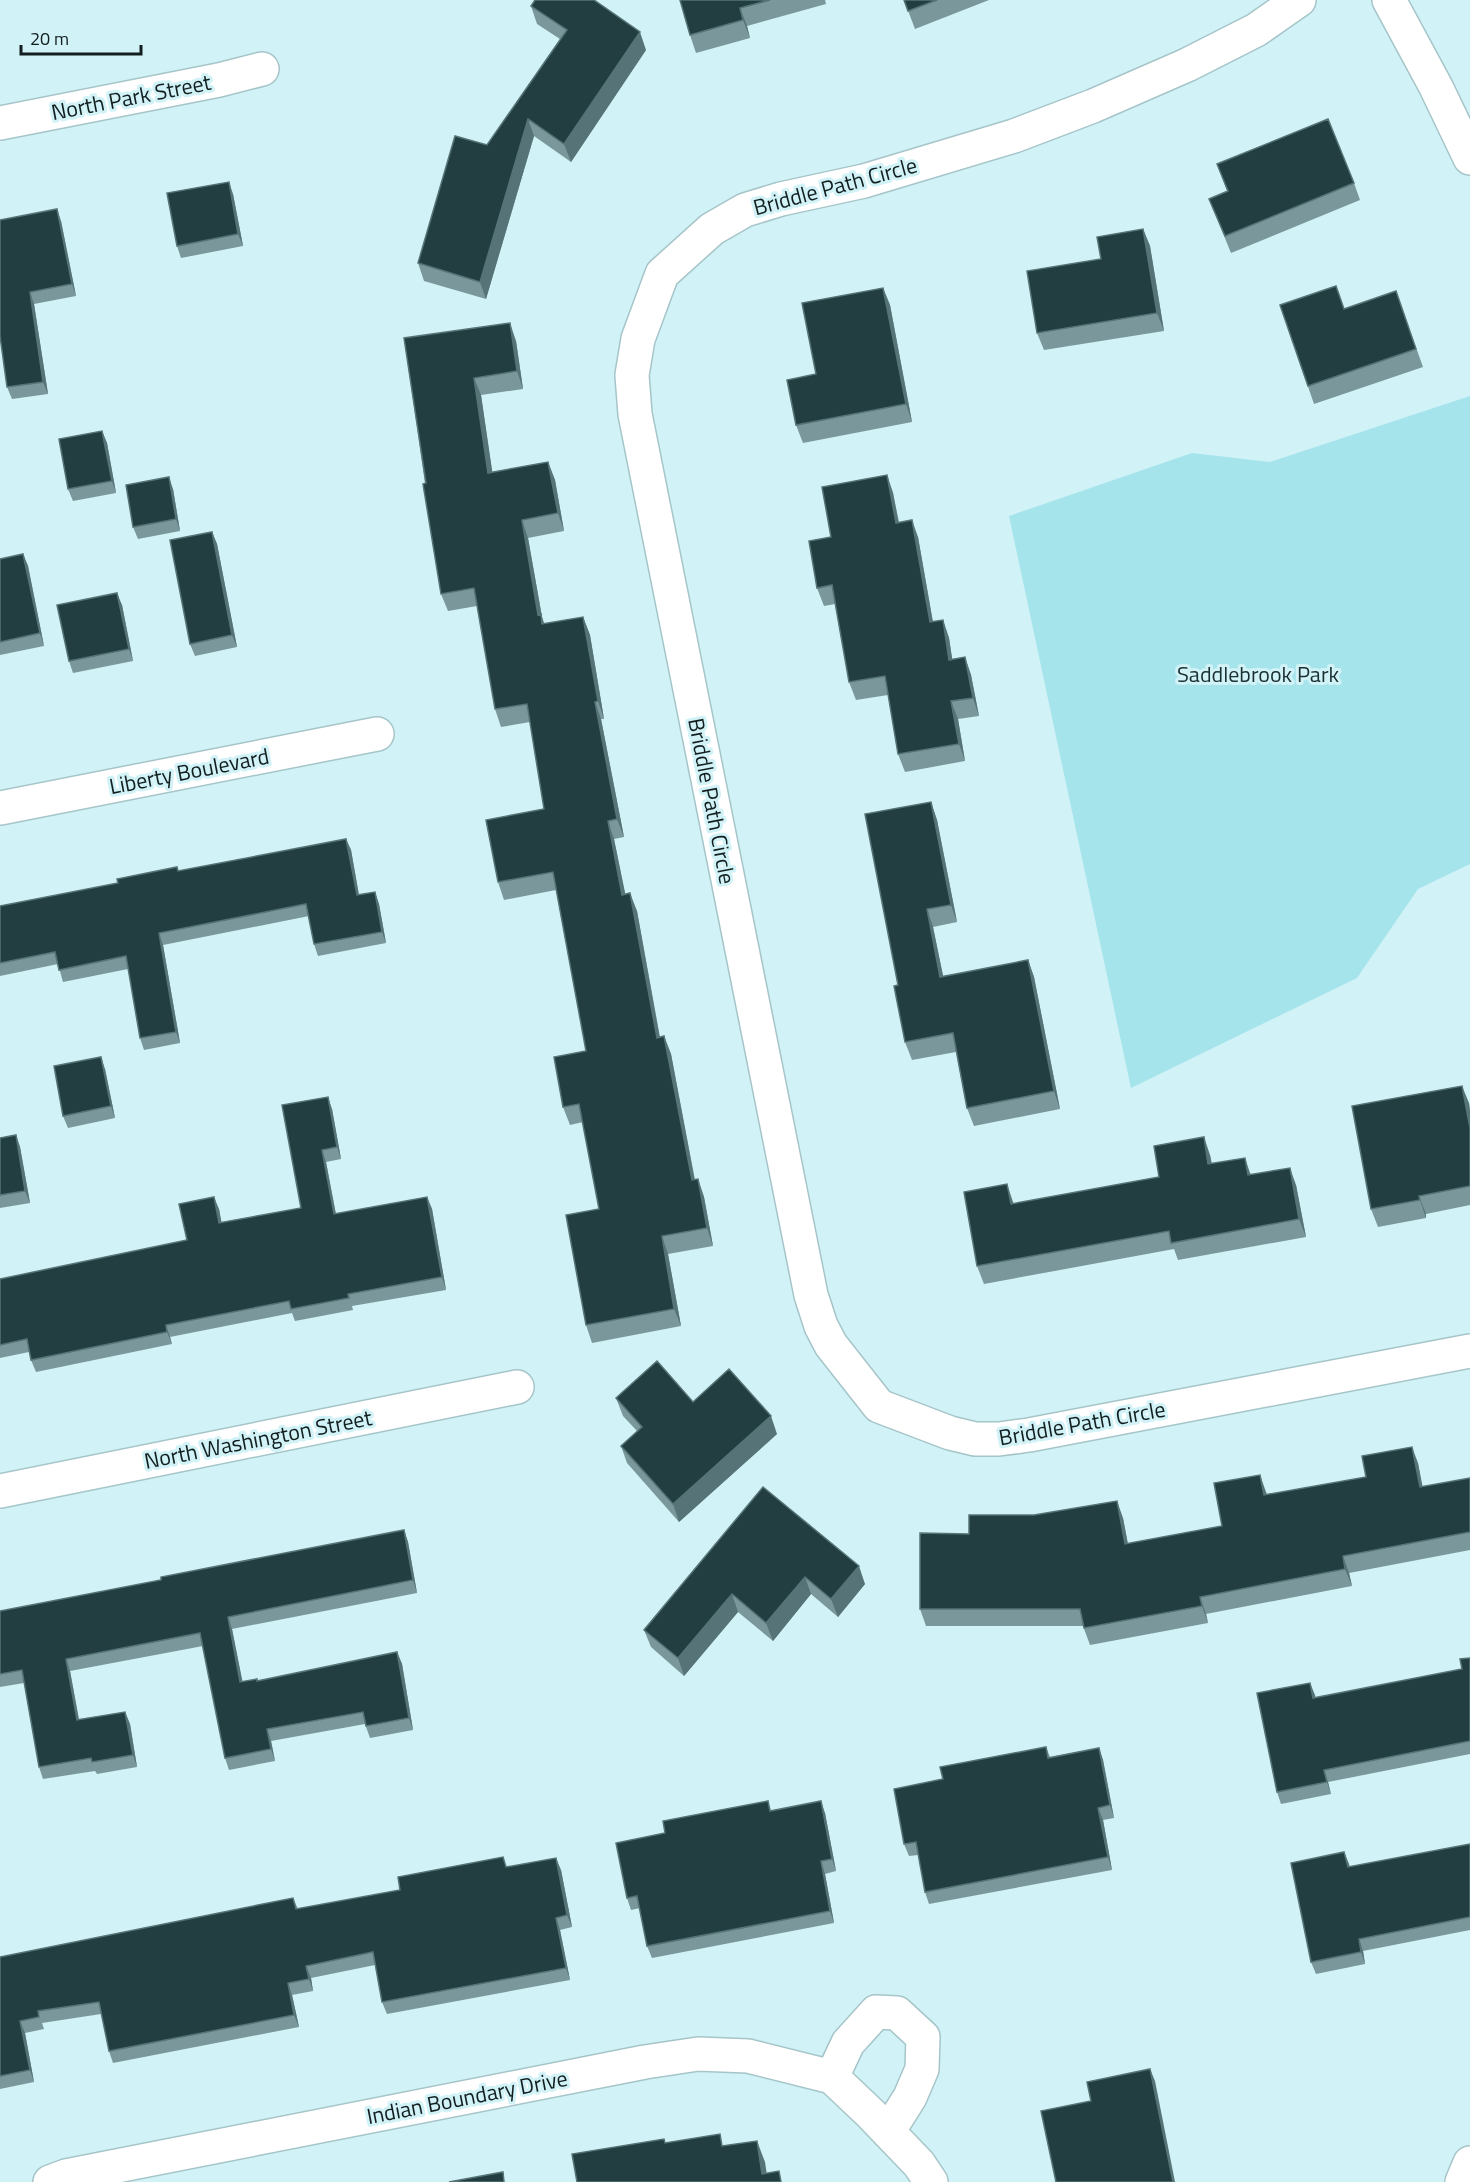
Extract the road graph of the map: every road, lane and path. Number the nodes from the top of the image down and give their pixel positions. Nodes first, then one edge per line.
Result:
1 (1299, 0) edge
2 (1389, 0) edge
3 (262, 69) dead end
4 (0, 123) edge
5 (1470, 158) edge
6 (377, 734) dead end
7 (0, 808) edge
8 (1470, 1351) edge
9 (517, 1387) dead end
10 (0, 1491) edge
11 (831, 2077) junction
12 (880, 2123) junction
13 (1470, 2163) edge
14 (50, 2182) edge
15 (931, 2182) edge
16 (1462, 2182) edge

1 - 8 street, Briddle Path Circle
2 - 5 street
3 - 4 street, North Park Street
6 - 7 street, Liberty Boulevard
9 - 10 street, North Washington Street
11 - 12 street, Indian Boundary Drive
11 - 12 street
11 - 14 street, Indian Boundary Drive
12 - 15 street, Indian Boundary Drive
13 - 16 street

